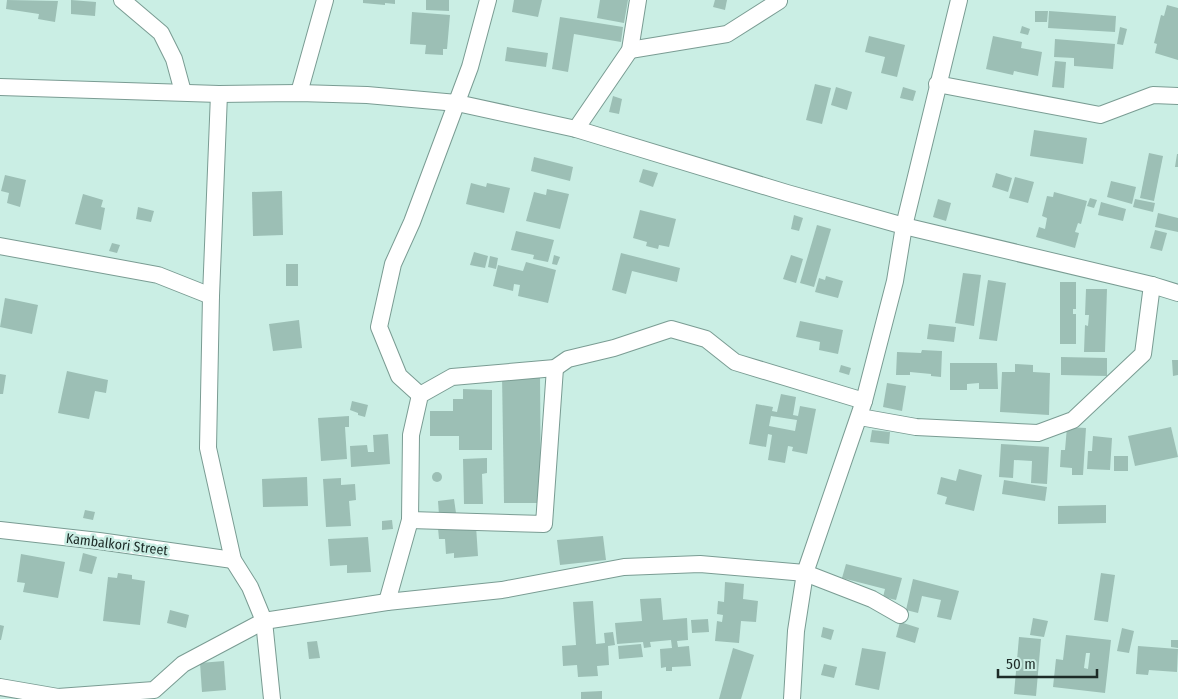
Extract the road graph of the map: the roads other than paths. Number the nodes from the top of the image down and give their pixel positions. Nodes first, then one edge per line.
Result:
1 (122, 0) edge
2 (325, 0) edge
3 (488, 0) edge
4 (638, 0) edge
5 (959, 0) edge
6 (779, 1) edge
7 (630, 50) junction
8 (937, 84) junction
9 (0, 87) edge
10 (183, 92) junction
11 (299, 93) junction
12 (219, 94) junction
13 (1178, 96) edge
14 (457, 103) junction
15 (576, 129) junction
16 (904, 226) junction
17 (0, 246) edge
18 (1152, 285) junction
19 (1178, 293) edge
20 (211, 296) junction
21 (556, 368) junction
22 (420, 394) junction
23 (862, 409) junction
24 (410, 520) junction
25 (0, 530) edge
26 (233, 560) junction
27 (805, 573) junction
28 (387, 602) junction
29 (900, 615) dead end
30 (264, 621) junction
31 (0, 687) edge
32 (58, 698) edge
33 (272, 699) edge
34 (792, 699) edge

1 - 10 street
2 - 11 street
3 - 14 street
4 - 7 street
5 - 8 street
6 - 7 street
7 - 15 street
8 - 13 street
8 - 16 street
9 - 10 street
10 - 12 street
11 - 12 street
11 - 14 street
12 - 20 street
14 - 15 street
14 - 22 street
15 - 16 street
16 - 18 street
16 - 23 street
17 - 20 street
18 - 19 street
18 - 23 street
20 - 26 street
21 - 22 street
21 - 23 street
21 - 24 street
22 - 24 street
23 - 27 street
24 - 28 street
25 - 26 street, Kambalkori Street
26 - 30 street
27 - 28 street
27 - 29 street
27 - 34 street
28 - 30 street
30 - 32 street
30 - 33 street
31 - 32 street

